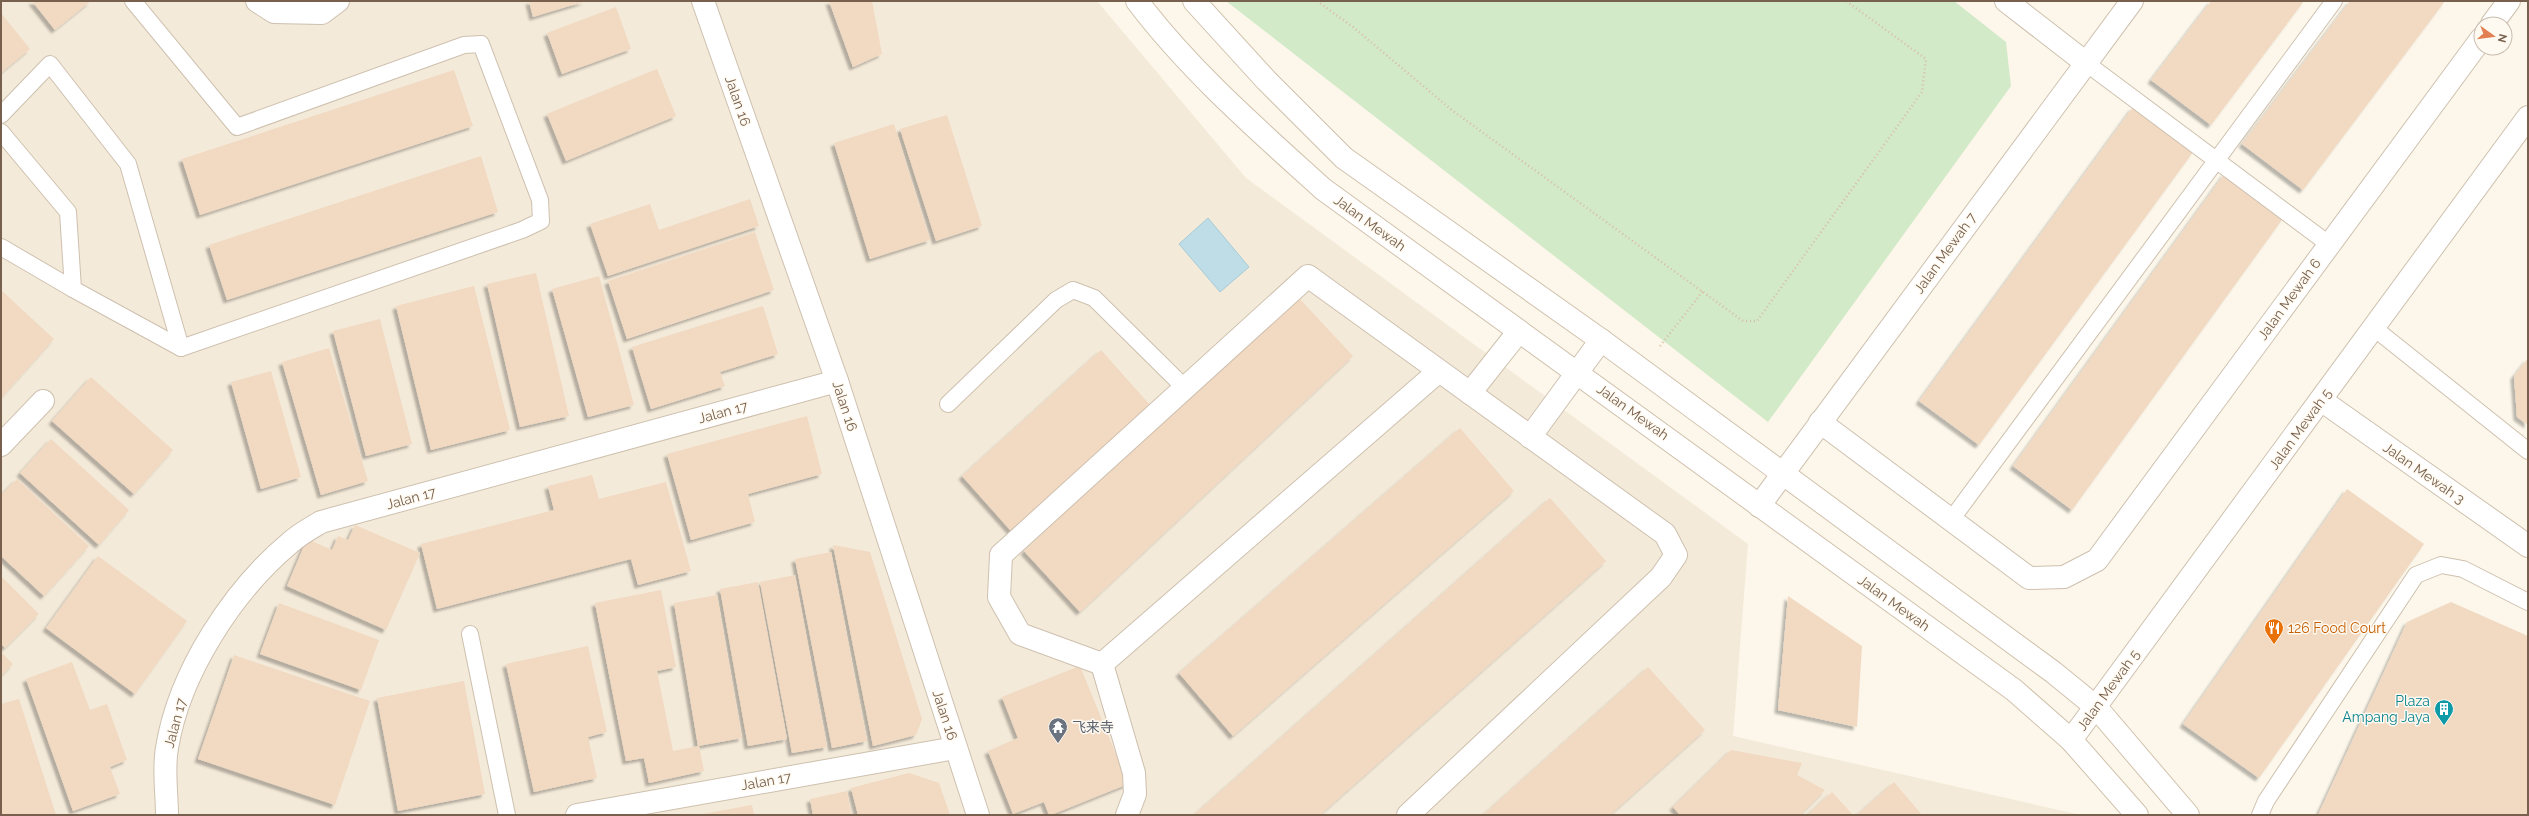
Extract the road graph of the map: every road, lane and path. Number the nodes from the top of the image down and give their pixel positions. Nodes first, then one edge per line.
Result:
1 (133, 1) edge
2 (257, 1) edge
3 (338, 1) edge
4 (703, 1) edge
5 (1137, 1) edge
6 (1194, 1) edge
7 (1317, 1) edge
8 (1846, 1) edge
9 (2006, 1) edge
10 (2132, 1) edge
11 (2334, 1) edge
12 (2509, 1) edge
13 (2498, 16) edge
14 (2473, 50) edge
15 (2086, 63) junction
16 (1, 114) edge
17 (2528, 117) edge
18 (1, 132) edge
19 (2216, 160) junction
20 (2330, 244) junction
21 (1, 247) edge
22 (73, 289) junction
23 (1703, 291) junction
24 (2374, 328) junction
25 (1519, 331) junction
26 (1601, 340) junction
27 (181, 348) junction
28 (1658, 349) dead end
29 (1439, 371) junction
30 (1578, 372) junction
31 (837, 381) junction
32 (1185, 388) junction
33 (1470, 393) junction
34 (2320, 400) junction
35 (43, 401) dead end
36 (948, 404) dead end
37 (1820, 422) junction
38 (1530, 437) junction
39 (1, 445) edge
40 (2528, 451) edge
41 (1783, 473) junction
42 (1759, 506) junction
43 (1951, 520) junction
44 (2528, 546) edge
45 (2528, 602) edge
46 (470, 634) dead end
47 (1102, 664) junction
48 (2096, 707) junction
49 (2071, 740) junction
50 (956, 748) junction
51 (167, 815) edge
52 (507, 815) edge
53 (577, 815) edge
54 (978, 815) edge
55 (1127, 815) edge
56 (1408, 815) edge
57 (2137, 815) edge
58 (2188, 815) edge
59 (2260, 815) edge

1 - 27 lane
2 - 3 street
4 - 31 street, Jalan 16
5 - 25 street, Jalan Mewah
6 - 26 street
7 - 23 path
8 - 23 path
9 - 15 street
10 - 15 street, Jalan Mewah 7
11 - 19 lane
12 - 13 street
14 - 20 street, Jalan Mewah 6
15 - 19 lane
15 - 37 street, Jalan Mewah 7
16 - 27 lane
17 - 24 street, Jalan Mewah 5
18 - 22 lane
19 - 20 lane
19 - 43 lane
20 - 43 street, Jalan Mewah 6
21 - 22 lane
22 - 27 lane
23 - 28 path
24 - 34 street, Jalan Mewah 5
24 - 40 lane
25 - 30 street, Jalan Mewah
25 - 33 street
26 - 30 street
26 - 41 street
29 - 32 street
29 - 33 street
29 - 47 street
30 - 38 street
30 - 42 street, Jalan Mewah
31 - 50 street, Jalan 16
31 - 51 street, Jalan 17
32 - 36 lane
32 - 47 street
33 - 38 street
34 - 44 street, Jalan Mewah 3
34 - 48 street, Jalan Mewah 5
35 - 39 street
37 - 41 street, Jalan Mewah 7
37 - 43 street
38 - 56 street
41 - 42 street, Jalan Mewah 7
41 - 48 street
42 - 49 street, Jalan Mewah
45 - 59 lane
46 - 52 lane
47 - 55 street
48 - 49 street, Jalan Mewah 5
48 - 58 street
49 - 57 street, Jalan Mewah
50 - 53 street, Jalan 17
50 - 54 street, Jalan 16

